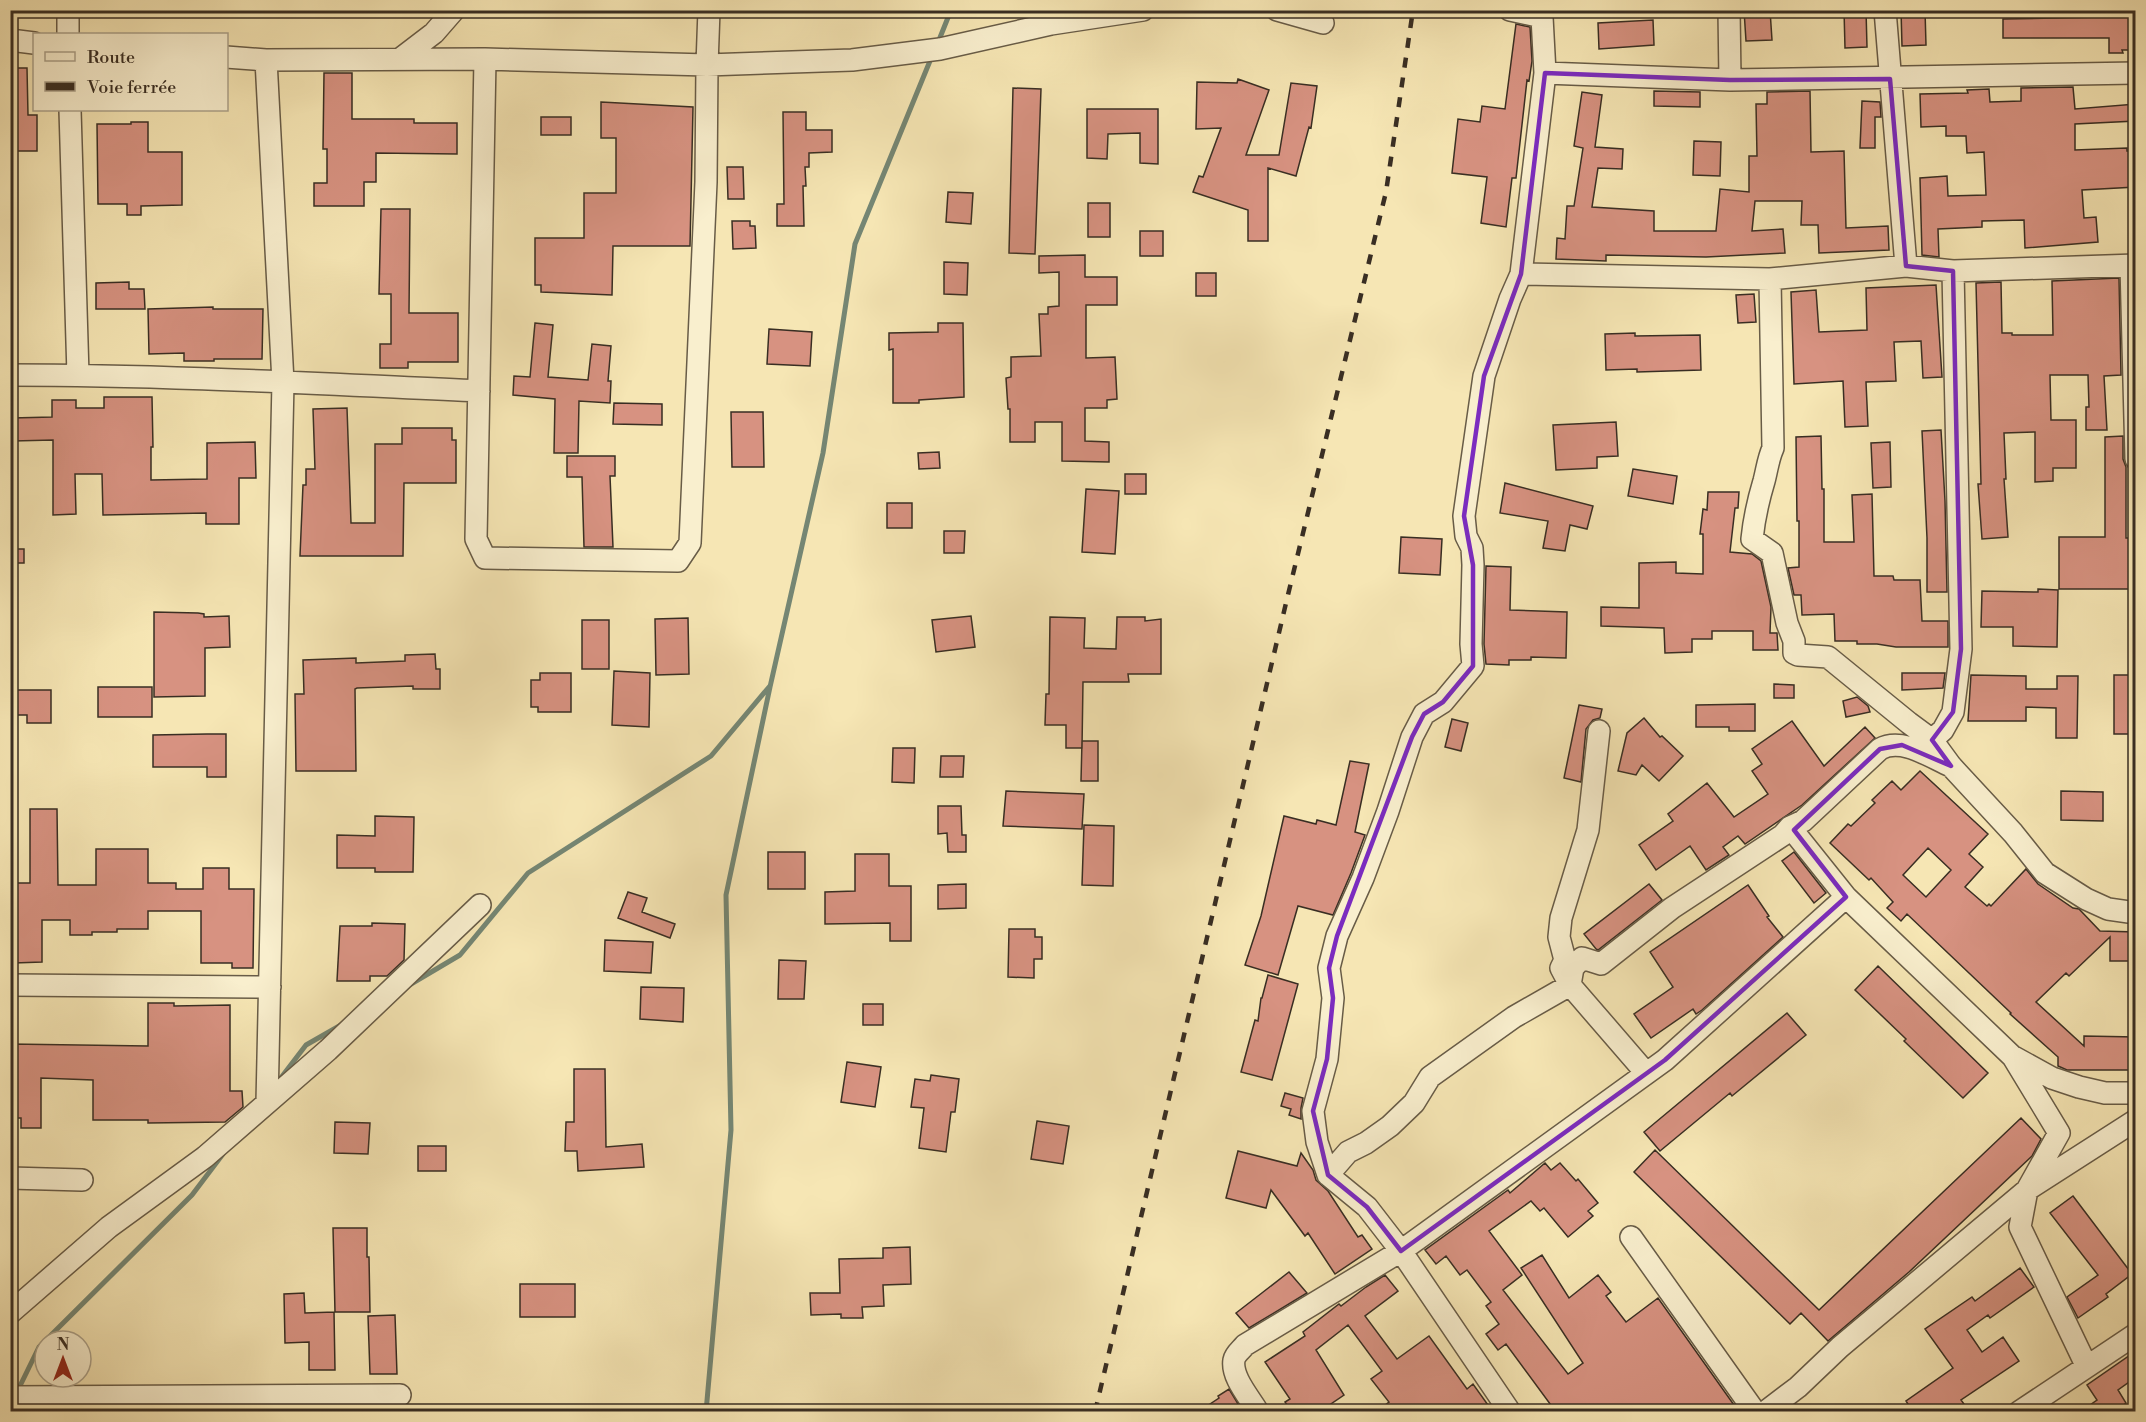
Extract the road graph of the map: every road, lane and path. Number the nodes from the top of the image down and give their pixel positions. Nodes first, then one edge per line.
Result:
1 (68, 10) edge
2 (454, 10) edge
3 (709, 10) edge
4 (1143, 10) edge
5 (1277, 10) edge
6 (1510, 10) edge
7 (1729, 10) edge
8 (1885, 10) edge
9 (1543, 14) edge
10 (1323, 23) dead end
11 (68, 33) edge
12 (10, 40) edge
13 (33, 43) edge
14 (228, 57) edge
15 (400, 59) junction
16 (485, 59) junction
17 (266, 60) junction
18 (707, 64) junction
19 (1545, 73) junction
20 (2136, 73) edge
21 (1890, 78) junction
22 (1730, 80) junction
23 (70, 111) edge
24 (2133, 265) edge
25 (1906, 266) junction
26 (1953, 271) junction
27 (1521, 274) junction
28 (1770, 279) junction
29 (10, 375) edge
30 (78, 375) junction
31 (283, 382) junction
32 (479, 391) junction
33 (2136, 459) edge
34 (1599, 731) dead end
35 (1932, 740) junction
36 (1951, 766) junction
37 (1790, 827) junction
38 (1846, 897) junction
39 (480, 905) dead end
40 (2136, 913) edge
41 (10, 985) edge
42 (1570, 985) junction
43 (270, 987) junction
44 (2012, 1056) junction
45 (1646, 1073) junction
46 (2136, 1093) edge
47 (267, 1102) junction
48 (2136, 1120) edge
49 (1328, 1175) junction
50 (10, 1179) edge
51 (82, 1180) dead end
52 (2027, 1190) junction
53 (1631, 1237) dead end
54 (1401, 1251) junction
55 (10, 1313) edge
56 (2136, 1334) edge
57 (2086, 1365) junction
58 (400, 1395) dead end
59 (10, 1397) edge
60 (1258, 1412) edge
61 (1510, 1412) edge
62 (1755, 1412) edge
63 (1765, 1412) edge
64 (2019, 1412) edge

1 - 11 street
2 - 15 street
3 - 18 street
4 - 18 street
5 - 10 street
6 - 9 street
7 - 22 street
8 - 21 street
9 - 19 street
12 - 13 street
14 - 17 street
15 - 16 street
15 - 17 street
16 - 18 street
16 - 32 street
17 - 31 street
18 - 32 street
19 - 22 street
19 - 27 street
20 - 21 street
21 - 22 street
21 - 25 street
23 - 30 street
24 - 26 street
24 - 33 street
25 - 26 street
25 - 28 street
26 - 35 street
27 - 28 street
27 - 49 street
28 - 35 street
29 - 30 street
30 - 31 street
31 - 32 street
31 - 43 street
34 - 42 street
35 - 36 street
36 - 37 street
36 - 40 street
37 - 38 street
37 - 42 street
38 - 44 street
38 - 45 street
39 - 47 street
41 - 43 street
42 - 45 street
42 - 49 street
43 - 47 street
44 - 46 street
44 - 52 street
45 - 54 street
47 - 55 street
48 - 52 street
49 - 54 street
50 - 51 street
52 - 57 street
52 - 63 street
53 - 62 street
54 - 60 street
54 - 61 street
56 - 57 street
57 - 64 street
58 - 59 street

